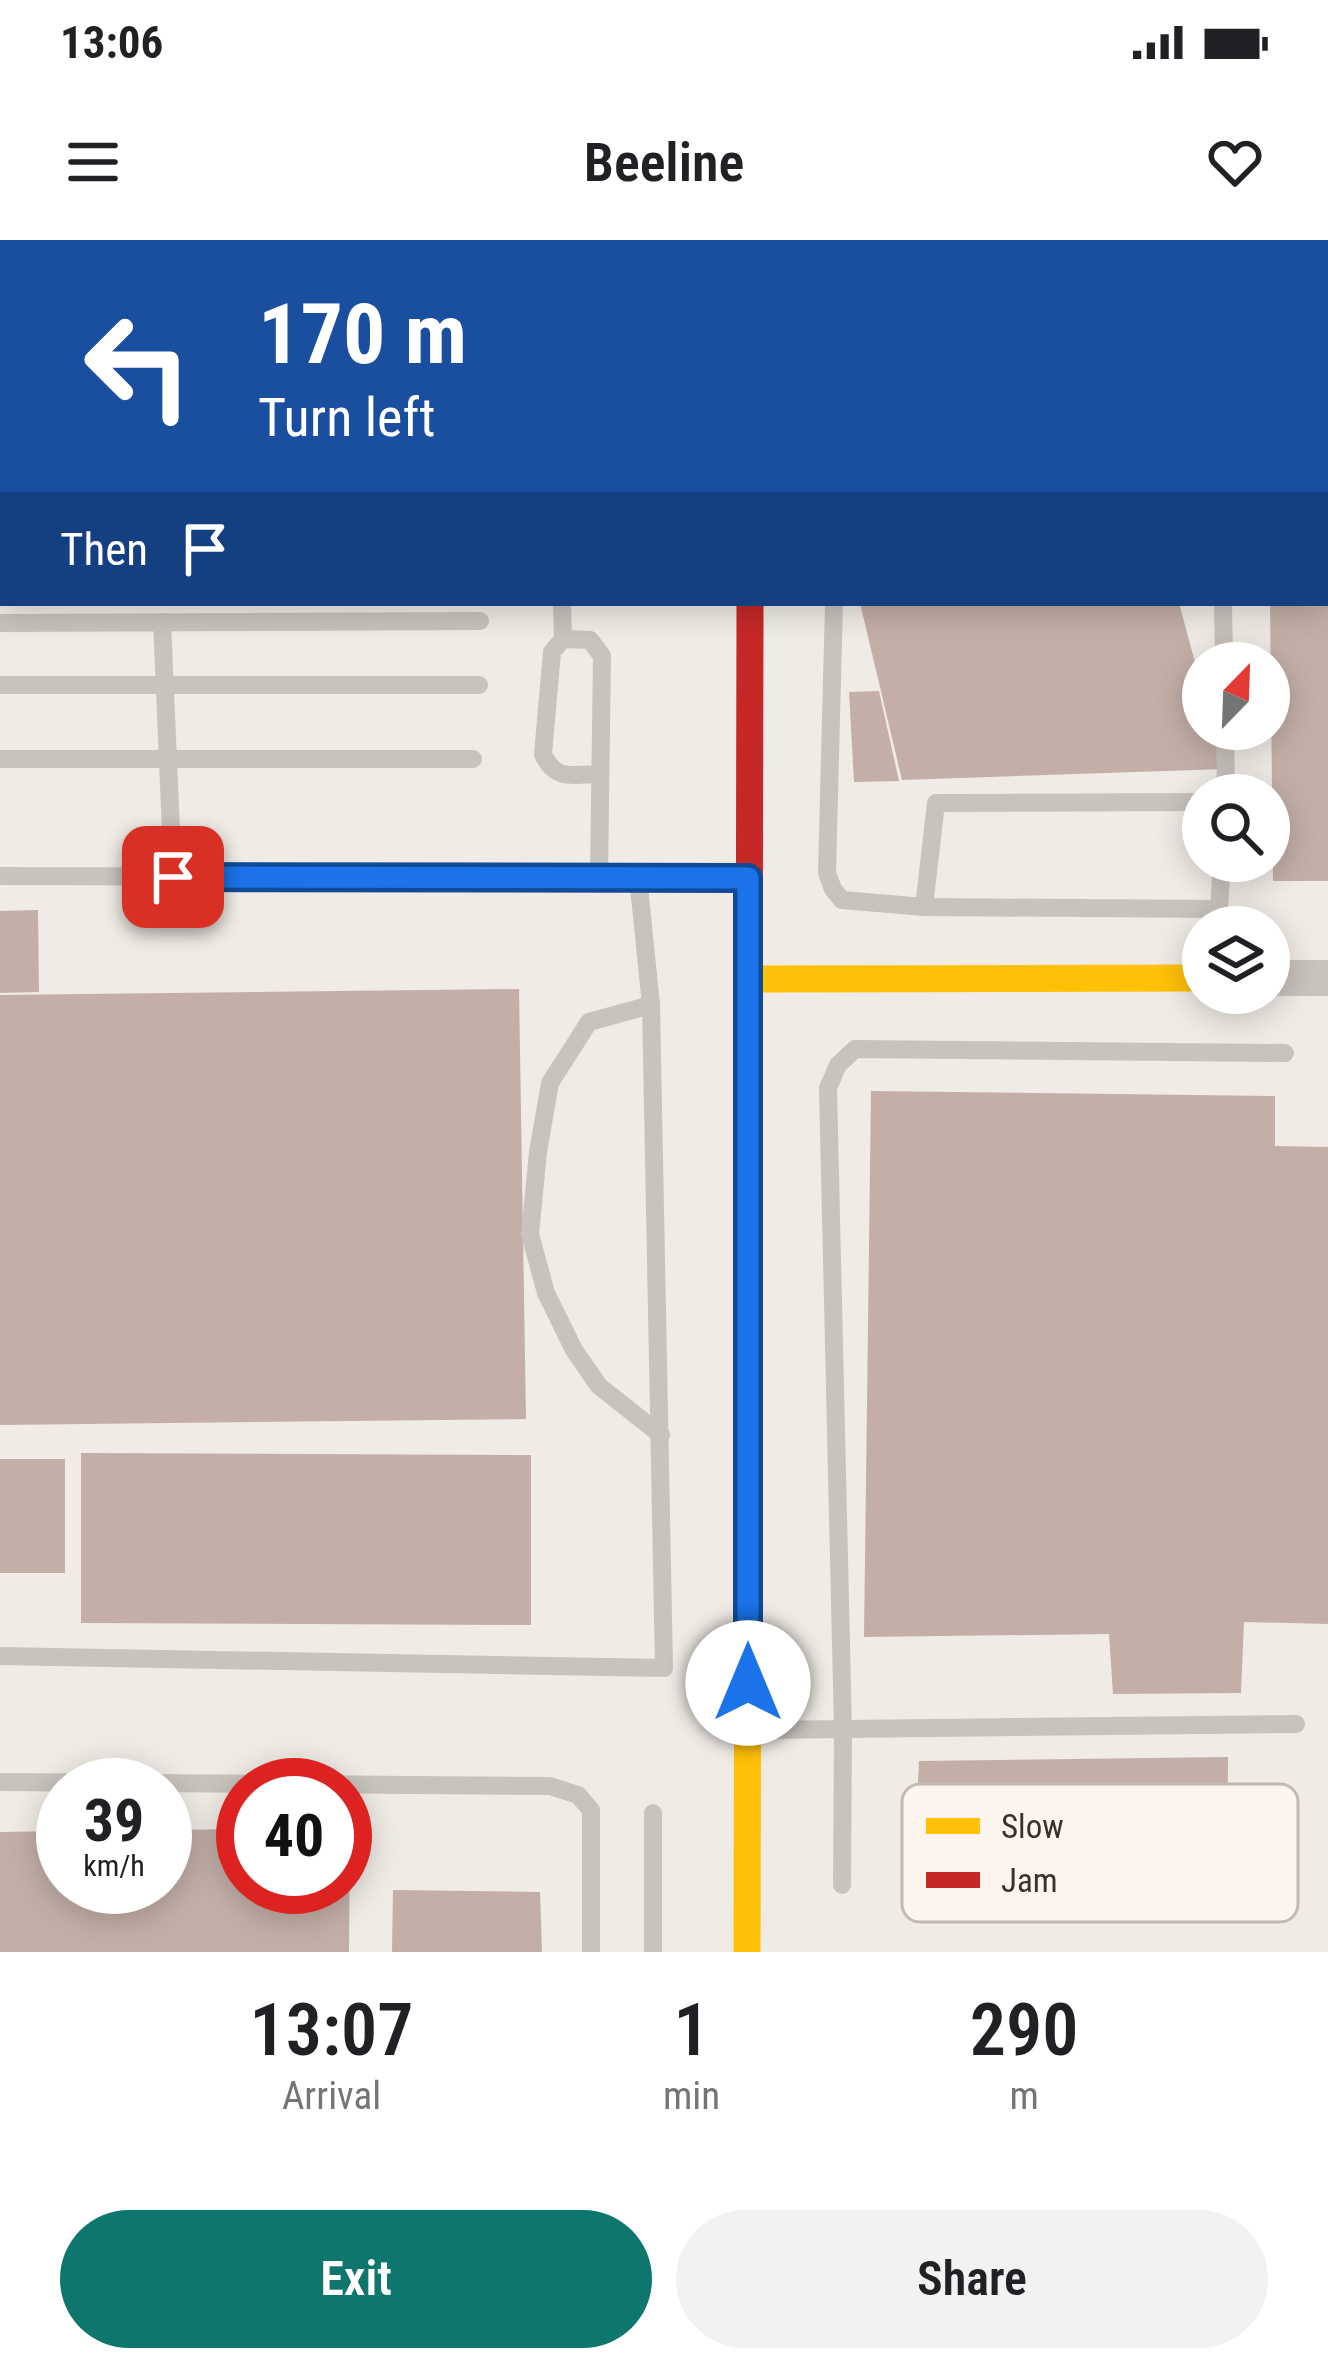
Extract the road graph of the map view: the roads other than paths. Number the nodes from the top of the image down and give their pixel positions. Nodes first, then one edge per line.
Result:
1 (562, 606) edge
2 (750, 606) edge
3 (834, 606) edge
4 (1223, 606) edge
5 (480, 621) dead end
6 (162, 622) junction
7 (0, 623) edge
8 (563, 638) junction
9 (1224, 642) edge
10 (0, 685) edge
11 (165, 685) junction
12 (479, 685) dead end
13 (0, 759) edge
14 (169, 759) junction
15 (473, 759) dead end
16 (600, 774) junction
17 (1182, 802) edge
18 (0, 876) edge
19 (173, 877) junction
20 (599, 877) junction
21 (638, 877) junction
22 (748, 878) junction
23 (924, 907) junction
24 (1182, 917) edge
25 (1182, 978) edge
26 (1290, 978) edge
27 (1328, 978) edge
28 (748, 979) junction
29 (651, 1005) junction
30 (1285, 1053) dead end
31 (661, 1435) junction
32 (0, 1656) edge
33 (1296, 1724) dead end
34 (748, 1730) junction
35 (843, 1730) junction
36 (0, 1782) edge
37 (653, 1813) dead end
38 (842, 1885) dead end
39 (591, 1952) edge
40 (653, 1952) edge
41 (747, 1952) edge

1 - 8 lane
2 - 22 street
3 - 23 lane
4 - 9 lane
5 - 6 lane
6 - 7 lane
6 - 11 lane
8 - 16 lane
8 - 16 lane
10 - 11 lane
11 - 12 lane
11 - 14 lane
13 - 14 lane
14 - 15 lane
14 - 19 lane
16 - 20 lane
17 - 23 lane
18 - 19 lane
19 - 20 lane
20 - 21 lane
21 - 22 lane
21 - 29 lane
22 - 28 street
23 - 24 lane
25 - 28 street
26 - 27 street
28 - 34 street
29 - 31 lane
29 - 31 lane
30 - 35 lane
31 - 32 lane
33 - 35 lane
34 - 35 lane
34 - 41 street
35 - 38 lane
36 - 39 lane
37 - 40 lane

